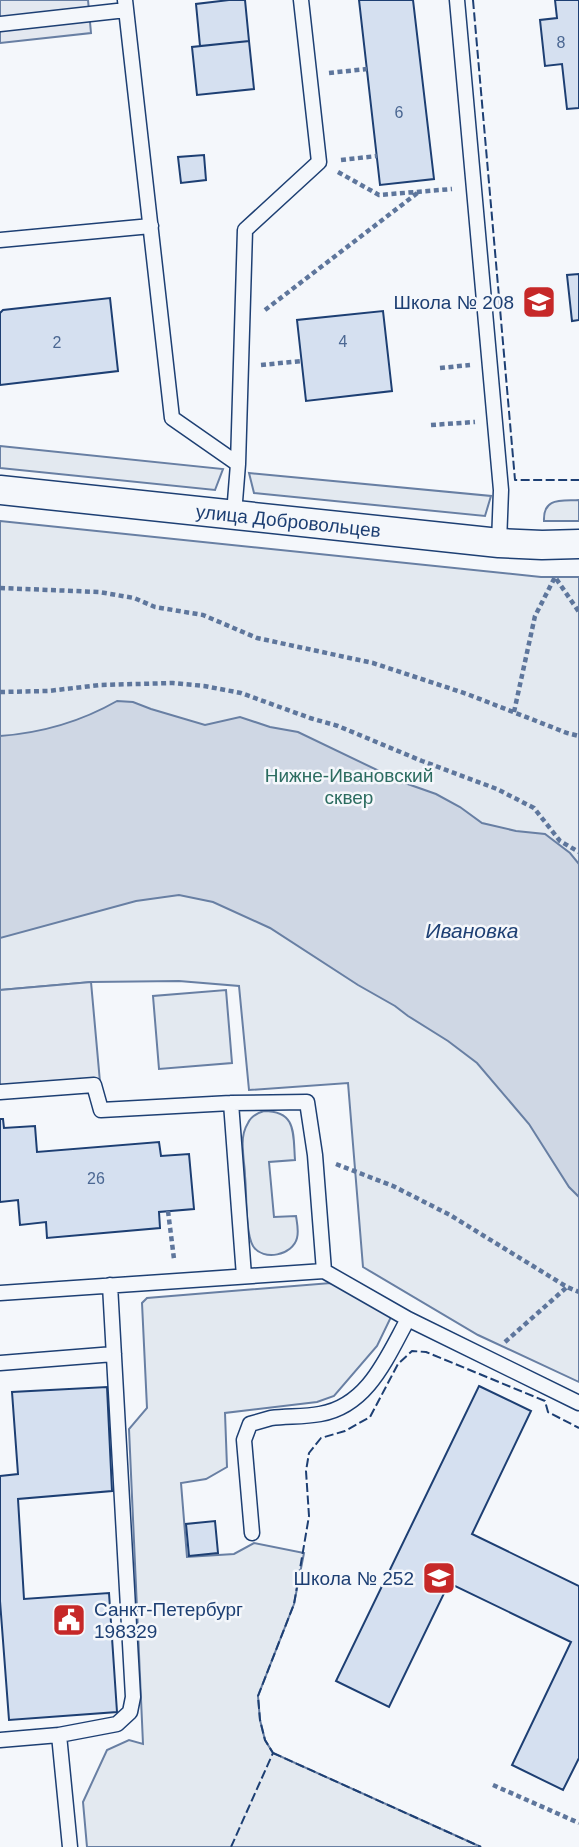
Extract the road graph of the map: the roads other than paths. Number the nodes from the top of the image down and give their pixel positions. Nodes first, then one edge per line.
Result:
1 (301, 0) edge
2 (457, 0) edge
3 (126, 5) edge
4 (0, 24) edge
5 (151, 226) junction
6 (0, 240) edge
7 (238, 464) junction
8 (0, 490) edge
9 (234, 514) junction
10 (499, 543) junction
11 (579, 544) edge
12 (0, 1092) edge
13 (231, 1102) junction
14 (324, 1271) junction
15 (244, 1276) junction
16 (110, 1285) junction
17 (0, 1293) edge
18 (408, 1319) junction
19 (114, 1354) junction
20 (0, 1363) edge
21 (579, 1403) edge
22 (252, 1533) dead end
23 (60, 1735) junction
24 (0, 1740) edge
25 (70, 1847) edge

1 - 7 lane
2 - 10 lane
3 - 4 lane
3 - 5 lane
5 - 6 lane
5 - 7 lane
7 - 9 lane
8 - 9 street, улица Добровольцев
9 - 10 street, улица Добровольцев
10 - 11 street, улица Добровольцев
12 - 13 lane
13 - 14 lane
13 - 15 lane
14 - 15 lane
14 - 18 lane
15 - 16 lane
16 - 17 lane
16 - 19 lane
18 - 21 lane
18 - 22 lane
19 - 20 lane
19 - 23 lane
23 - 24 lane
23 - 25 lane

